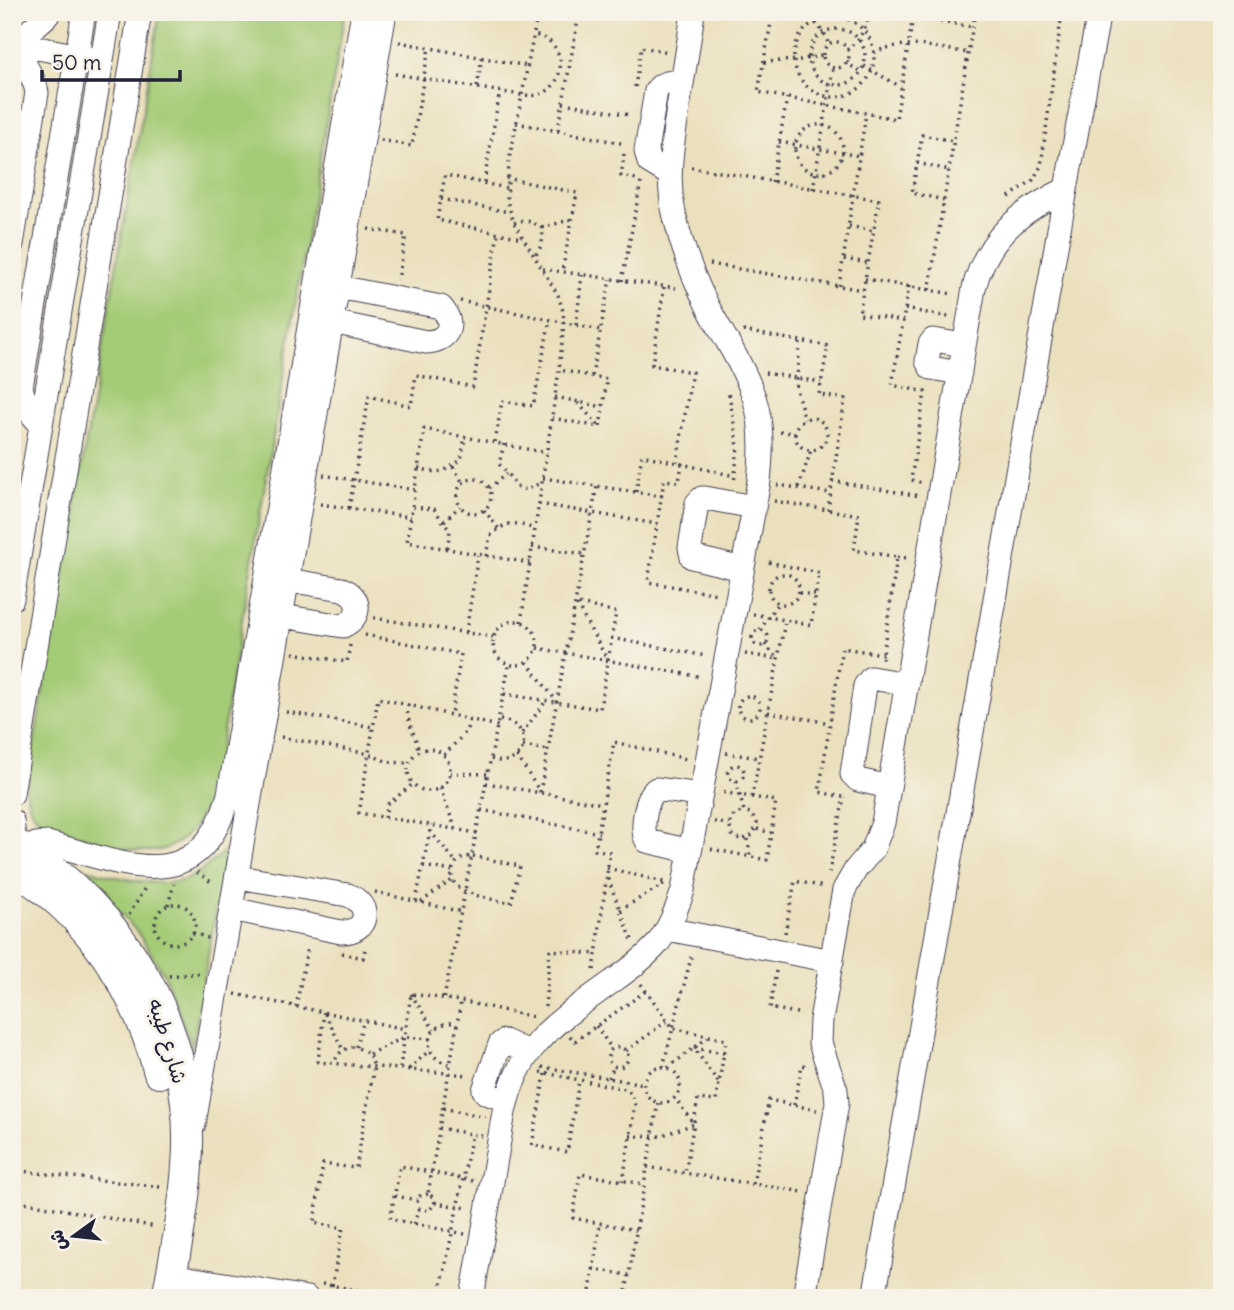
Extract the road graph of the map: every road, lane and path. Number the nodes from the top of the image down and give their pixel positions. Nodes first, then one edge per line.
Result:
1 (50, 12) edge
2 (84, 12) edge
3 (110, 12) edge
4 (141, 12) edge
5 (363, 12) edge
6 (385, 12) edge
7 (538, 12) edge
8 (571, 12) edge
9 (590, 12) edge
10 (693, 12) edge
11 (739, 12) edge
12 (773, 12) edge
13 (807, 12) edge
14 (872, 12) edge
15 (885, 12) edge
16 (940, 12) edge
17 (975, 12) edge
18 (1062, 12) edge
19 (1099, 12) edge
20 (579, 14) junction
21 (914, 17) junction
22 (772, 18) junction
23 (813, 22) junction
24 (939, 22) junction
25 (973, 27) junction
26 (863, 30) junction
27 (823, 32) junction
28 (534, 35) junction
29 (859, 39) junction
30 (391, 40) dead end
31 (828, 44) junction
32 (909, 44) junction
33 (22, 46) junction
34 (429, 47) junction
35 (847, 50) junction
36 (874, 53) junction
37 (969, 53) junction
38 (76, 55) junction
39 (822, 55) junction
40 (482, 57) junction
41 (809, 59) junction
42 (102, 61) junction
43 (793, 61) junction
44 (847, 61) junction
45 (764, 62) junction
46 (131, 66) junction
47 (527, 66) junction
48 (864, 66) junction
49 (833, 68) junction
50 (861, 71) junction
51 (872, 71) junction
52 (561, 72) junction
53 (386, 73) dead end
54 (569, 73) junction
55 (424, 79) junction
56 (830, 84) junction
57 (477, 87) junction
58 (901, 87) junction
59 (500, 91) junction
60 (521, 95) junction
61 (828, 97) junction
62 (787, 98) junction
63 (563, 103) junction
64 (827, 105) junction
65 (866, 113) junction
66 (630, 115) dead end
67 (516, 123) junction
68 (824, 125) junction
69 (558, 131) junction
70 (376, 139) dead end
71 (954, 141) junction
72 (779, 142) junction
73 (626, 144) dead end
74 (795, 145) junction
75 (820, 149) junction
76 (843, 153) junction
77 (860, 156) junction
78 (917, 163) junction
79 (1041, 166) dead end
80 (676, 170) junction
81 (949, 170) junction
82 (816, 173) junction
83 (506, 178) junction
84 (641, 180) dead end
85 (772, 182) junction
86 (484, 183) junction
87 (506, 188) junction
88 (813, 189) junction
89 (1066, 189) junction
90 (853, 196) junction
91 (441, 199) junction
92 (944, 200) junction
93 (509, 212) junction
94 (572, 219) junction
95 (514, 223) junction
96 (849, 226) junction
97 (542, 228) junction
98 (363, 229) dead end
99 (873, 231) junction
100 (498, 233) junction
101 (522, 238) junction
102 (12, 244) edge
103 (534, 256) junction
104 (844, 259) junction
105 (703, 263) dead end
106 (868, 263) junction
107 (543, 269) junction
108 (562, 272) junction
109 (582, 275) junction
110 (610, 279) junction
111 (865, 279) junction
112 (622, 281) junction
113 (839, 286) junction
114 (909, 286) junction
115 (338, 287) junction
116 (664, 287) junction
117 (397, 289) dead end
118 (685, 289) dead end
119 (863, 290) junction
120 (929, 290) junction
121 (953, 294) dead end
122 (447, 299) dead end
123 (485, 306) junction
124 (905, 309) junction
125 (949, 317) dead end
126 (550, 320) junction
127 (904, 321) junction
128 (332, 322) junction
129 (564, 323) junction
130 (576, 325) junction
131 (600, 330) junction
132 (743, 331) dead end
133 (800, 342) junction
134 (964, 345) junction
135 (559, 370) junction
136 (757, 372) dead end
137 (960, 373) junction
138 (766, 374) junction
139 (592, 376) junction
140 (795, 378) junction
141 (821, 382) junction
142 (769, 386) dead end
143 (555, 397) junction
144 (577, 402) junction
145 (603, 407) junction
146 (552, 418) junction
147 (805, 419) junction
148 (776, 422) dead end
149 (41, 425) junction
150 (600, 426) junction
151 (795, 433) junction
152 (465, 437) junction
153 (495, 442) junction
154 (504, 444) junction
155 (811, 450) junction
156 (547, 453) junction
157 (677, 462) junction
158 (453, 466) junction
159 (418, 468) junction
160 (307, 472) junction
161 (506, 473) junction
162 (735, 476) dead end
163 (776, 476) dead end
164 (354, 480) junction
165 (542, 480) junction
166 (832, 481) junction
167 (463, 483) junction
168 (923, 483) dead end
169 (775, 485) junction
170 (597, 486) junction
171 (489, 488) junction
172 (799, 488) junction
173 (415, 490) junction
174 (636, 492) junction
175 (831, 494) junction
176 (662, 496) dead end
177 (922, 496) dead end
178 (302, 501) junction
179 (539, 504) junction
180 (766, 505) junction
181 (460, 506) junction
182 (349, 508) junction
183 (412, 508) junction
184 (484, 510) junction
185 (828, 510) junction
186 (592, 513) junction
187 (411, 517) junction
188 (444, 521) junction
189 (657, 524) dead end
190 (499, 529) junction
191 (535, 529) junction
192 (532, 547) junction
193 (447, 549) junction
194 (585, 554) junction
195 (478, 555) junction
196 (486, 556) junction
197 (897, 557) junction
198 (912, 559) dead end
199 (764, 561) dead end
200 (530, 563) junction
201 (790, 567) junction
202 (741, 569) junction
203 (788, 574) junction
204 (288, 580) junction
205 (799, 593) junction
206 (816, 595) junction
207 (12, 599) edge
208 (576, 603) junction
209 (778, 603) junction
210 (750, 614) dead end
211 (282, 617) junction
212 (769, 617) junction
213 (785, 620) junction
214 (521, 622) junction
215 (354, 624) junction
216 (760, 630) junction
217 (466, 633) junction
218 (493, 637) junction
219 (611, 638) junction
220 (351, 643) dead end
221 (765, 644) junction
222 (537, 648) junction
223 (734, 652) dead end
224 (566, 653) junction
225 (706, 656) dead end
226 (778, 659) junction
227 (608, 660) junction
228 (527, 662) junction
229 (290, 664) dead end
230 (509, 665) junction
231 (702, 677) dead end
232 (879, 678) junction
233 (907, 684) junction
234 (504, 694) junction
235 (547, 701) junction
236 (557, 702) junction
237 (408, 705) junction
238 (283, 711) dead end
239 (759, 711) junction
240 (768, 712) junction
241 (451, 715) junction
242 (470, 719) junction
243 (766, 721) junction
244 (498, 723) junction
245 (830, 723) dead end
246 (373, 727) junction
247 (522, 733) junction
248 (279, 737) dead end
249 (523, 746) junction
250 (548, 750) junction
251 (418, 751) junction
252 (716, 752) dead end
253 (369, 754) junction
254 (444, 755) junction
255 (517, 756) junction
256 (759, 758) junction
257 (491, 759) junction
258 (689, 759) dead end
259 (408, 762) junction
260 (757, 770) junction
261 (744, 773) junction
262 (450, 774) junction
263 (488, 774) junction
264 (736, 781) junction
265 (486, 783) junction
266 (412, 784) junction
267 (440, 788) junction
268 (889, 788) junction
269 (540, 792) junction
270 (12, 794) edge
271 (709, 794) junction
272 (739, 795) junction
273 (752, 797) junction
274 (844, 797) dead end
275 (603, 804) junction
276 (481, 810) junction
277 (744, 811) junction
278 (385, 818) junction
279 (430, 828) junction
280 (757, 829) junction
281 (456, 830) junction
282 (599, 833) junction
283 (771, 833) junction
284 (477, 834) junction
285 (748, 839) junction
286 (16, 845) edge
287 (687, 849) junction
288 (472, 856) junction
289 (750, 857) junction
290 (456, 862) junction
291 (170, 865) junction
292 (423, 866) junction
293 (607, 868) junction
294 (452, 871) junction
295 (606, 876) junction
296 (237, 877) junction
297 (452, 880) junction
298 (666, 883) junction
299 (827, 887) junction
300 (466, 892) junction
301 (662, 894) dead end
302 (825, 897) dead end
303 (232, 909) junction
304 (620, 910) junction
305 (126, 922) dead end
306 (667, 929) junction
307 (193, 933) joint
308 (640, 933) dead end
309 (787, 943) dead end
310 (695, 945) junction
311 (308, 946) dead end
312 (595, 954) junction
313 (704, 958) dead end
314 (832, 961) junction
315 (604, 965) dead end
316 (222, 967) junction
317 (785, 970) dead end
318 (160, 975) dead end
319 (639, 980) dead end
320 (646, 991) junction
321 (230, 993) dead end
322 (411, 994) junction
323 (444, 998) junction
324 (555, 1000) dead end
325 (461, 1001) junction
326 (296, 1007) junction
327 (545, 1007) junction
328 (324, 1012) junction
329 (810, 1015) dead end
330 (534, 1017) junction
331 (363, 1020) junction
332 (667, 1021) junction
333 (457, 1023) junction
334 (596, 1026) junction
335 (673, 1028) junction
336 (406, 1029) junction
337 (434, 1030) junction
338 (566, 1031) dead end
339 (404, 1037) junction
340 (708, 1037) junction
341 (430, 1040) junction
342 (356, 1047) junction
343 (694, 1048) junction
344 (520, 1049) junction
345 (612, 1049) junction
346 (343, 1050) junction
347 (430, 1050) junction
348 (626, 1051) junction
349 (724, 1053) junction
350 (369, 1054) junction
351 (334, 1063) junction
352 (449, 1064) junction
353 (373, 1066) junction
354 (614, 1066) junction
355 (812, 1067) dead end
356 (400, 1068) junction
357 (665, 1068) junction
358 (409, 1069) junction
359 (449, 1072) junction
360 (545, 1074) junction
361 (488, 1078) junction
362 (609, 1078) junction
363 (579, 1081) junction
364 (644, 1084) junction
365 (719, 1084) junction
366 (675, 1098) junction
367 (506, 1100) junction
368 (658, 1103) junction
369 (794, 1105) junction
370 (823, 1105) dead end
371 (443, 1108) junction
372 (491, 1118) dead end
373 (694, 1124) junction
374 (439, 1128) junction
375 (472, 1134) junction
376 (487, 1136) dead end
377 (630, 1136) junction
378 (652, 1137) junction
379 (187, 1166) junction
380 (647, 1167) junction
381 (12, 1170) edge
382 (431, 1172) junction
383 (685, 1173) junction
384 (464, 1179) junction
385 (623, 1181) junction
386 (480, 1182) dead end
387 (644, 1184) junction
388 (753, 1184) junction
389 (163, 1188) junction
390 (428, 1194) junction
391 (822, 1195) junction
392 (394, 1196) junction
393 (12, 1200) edge
394 (417, 1200) junction
395 (435, 1203) junction
396 (458, 1206) junction
397 (419, 1208) junction
398 (475, 1209) dead end
399 (601, 1223) junction
400 (414, 1224) junction
401 (159, 1227) junction
402 (636, 1230) junction
403 (453, 1231) junction
404 (471, 1235) dead end
405 (593, 1269) junction
406 (629, 1275) junction
407 (332, 1286) junction
408 (169, 1287) edge
409 (313, 1291) edge
410 (146, 1298) edge
411 (406, 1298) edge
412 (439, 1298) edge
413 (472, 1298) edge
414 (589, 1298) edge
415 (625, 1298) edge
416 (804, 1298) edge
417 (874, 1298) edge

1 - 33 street
2 - 38 street
3 - 42 street
4 - 46 street
5 - 291 street
6 - 115 street
7 - 28 path
8 - 20 path
9 - 20 path
10 - 80 street
11 - 22 path
12 - 22 path
13 - 23 path
14 - 26 path
15 - 21 path
16 - 24 path
17 - 25 path
18 - 79 path
19 - 89 street
20 - 54 path
21 - 24 path
21 - 32 path
22 - 45 path
23 - 26 path
23 - 27 path
23 - 43 path
24 - 25 path
25 - 37 path
26 - 29 path
26 - 36 path
27 - 29 path
27 - 31 path
27 - 41 path
28 - 47 path
28 - 52 path
29 - 35 path
29 - 48 path
30 - 34 path
31 - 35 path
31 - 39 path
32 - 36 path
32 - 37 path
32 - 58 path
33 - 38 street
33 - 102 street
34 - 40 path
34 - 55 path
35 - 44 path
36 - 51 path
37 - 71 path
38 - 42 street
38 - 149 street
39 - 41 path
39 - 49 path
40 - 47 path
40 - 57 path
41 - 43 path
41 - 56 path
42 - 46 street
42 - 149 street
43 - 45 path
43 - 61 path
44 - 49 path
44 - 50 path
45 - 62 path
46 - 270 street
47 - 60 path
48 - 50 path
48 - 51 path
49 - 56 path
50 - 56 path
51 - 58 path
51 - 61 path
52 - 54 path
52 - 60 path
53 - 55 path
54 - 63 path
55 - 57 path
55 - 70 path
56 - 61 path
57 - 59 path
58 - 65 path
59 - 60 path
59 - 86 path
60 - 67 path
61 - 64 path
62 - 64 path
62 - 72 path
63 - 66 path
63 - 69 path
64 - 65 path
64 - 68 path
65 - 77 path
67 - 69 path
67 - 83 path
68 - 74 path
68 - 75 path
68 - 76 path
69 - 73 path
71 - 78 path
71 - 81 path
72 - 74 path
72 - 85 path
74 - 75 path
74 - 82 path
75 - 76 path
75 - 82 path
76 - 77 path
76 - 82 path
77 - 90 path
78 - 81 path
78 - 92 path
80 - 85 path
80 - 180 street
81 - 92 path
82 - 88 path
83 - 87 path
83 - 94 path
84 - 112 path
85 - 88 path
86 - 87 path
86 - 91 path
87 - 93 path
88 - 90 path
89 - 134 street
89 - 417 street
90 - 96 path
90 - 99 path
91 - 93 path
91 - 100 path
92 - 120 path
93 - 95 path
94 - 97 path
94 - 108 path
95 - 97 path
95 - 101 path
96 - 99 path
96 - 104 path
97 - 103 path
98 - 117 path
99 - 106 path
100 - 101 path
100 - 123 path
101 - 103 path
103 - 107 path
104 - 106 path
104 - 113 path
105 - 113 path
106 - 111 path
107 - 108 path
107 - 129 path
108 - 109 path
109 - 110 path
109 - 130 path
110 - 112 path
110 - 131 path
111 - 114 path
111 - 119 path
112 - 116 path
113 - 119 path
114 - 120 path
114 - 124 path
115 - 128 street
115 - 128 street
116 - 118 path
116 - 157 path
119 - 127 path
120 - 121 path
122 - 123 path
123 - 126 path
123 - 164 path
124 - 125 path
124 - 127 path
126 - 129 path
126 - 153 path
127 - 168 path
128 - 160 street
129 - 130 path
129 - 135 path
130 - 131 path
131 - 139 path
132 - 133 path
133 - 140 path
133 - 141 path
134 - 137 street
134 - 137 street
135 - 139 path
135 - 143 path
136 - 138 path
137 - 233 street
138 - 140 path
138 - 142 path
139 - 145 path
140 - 141 path
140 - 147 path
141 - 166 path
143 - 144 path
143 - 146 path
144 - 145 path
144 - 150 path
145 - 150 path
146 - 150 path
146 - 156 path
147 - 151 path
147 - 155 path
148 - 151 path
149 - 207 street
151 - 155 path
152 - 153 path
152 - 158 path
152 - 159 path
153 - 154 path
154 - 156 path
154 - 161 path
155 - 172 path
156 - 165 path
157 - 162 path
157 - 174 path
158 - 159 path
158 - 167 path
159 - 173 path
160 - 164 path
160 - 178 street
161 - 165 path
161 - 171 path
163 - 169 path
164 - 173 path
164 - 182 path
165 - 170 path
165 - 179 path
166 - 175 path
166 - 177 path
167 - 171 path
167 - 181 path
169 - 172 path
169 - 180 path
170 - 174 path
170 - 186 path
171 - 184 path
172 - 175 path
173 - 183 path
174 - 176 path
175 - 185 path
178 - 182 path
178 - 204 street
179 - 186 path
179 - 191 path
180 - 185 path
180 - 202 street
180 - 202 street
181 - 184 path
181 - 188 path
182 - 187 path
183 - 187 path
183 - 188 path
184 - 190 path
185 - 197 path
186 - 189 path
186 - 194 path
187 - 193 path
188 - 193 path
190 - 191 path
190 - 196 path
191 - 192 path
192 - 194 path
192 - 200 path
193 - 195 path
194 - 208 path
195 - 196 path
195 - 217 path
196 - 200 path
197 - 198 path
197 - 232 path
199 - 201 path
200 - 214 path
201 - 203 path
201 - 206 path
202 - 271 street
203 - 205 path
203 - 209 path
204 - 211 street
204 - 215 street
205 - 206 path
205 - 209 path
206 - 213 path
208 - 219 path
208 - 224 path
208 - 227 path
209 - 212 path
210 - 212 path
211 - 215 street
211 - 296 street
212 - 213 path
212 - 216 path
213 - 226 path
214 - 218 path
214 - 222 path
215 - 217 path
215 - 241 path
216 - 221 path
216 - 221 path
217 - 218 path
218 - 230 path
219 - 225 path
219 - 227 path
220 - 229 path
221 - 226 path
222 - 224 path
222 - 228 path
223 - 226 path
224 - 227 path
224 - 236 path
226 - 240 path
227 - 231 path
227 - 236 path
228 - 230 path
228 - 236 path
230 - 234 path
232 - 233 street
232 - 268 street
233 - 268 street
234 - 235 path
234 - 244 path
235 - 236 path
235 - 247 path
236 - 250 path
237 - 241 path
237 - 246 path
237 - 251 path
238 - 246 path
239 - 239 path
239 - 243 path
240 - 243 path
240 - 245 path
241 - 242 path
242 - 244 path
242 - 254 path
243 - 256 path
244 - 247 path
244 - 257 path
246 - 253 path
247 - 249 path
248 - 253 path
249 - 250 path
249 - 255 path
250 - 269 path
251 - 254 path
251 - 259 path
252 - 256 path
253 - 259 path
253 - 278 path
254 - 262 path
255 - 257 path
255 - 269 path
256 - 260 path
257 - 263 path
258 - 275 path
259 - 266 path
260 - 261 path
260 - 273 path
261 - 264 path
261 - 264 path
262 - 263 path
262 - 267 path
263 - 265 path
264 - 272 path
265 - 269 path
265 - 276 path
266 - 267 path
266 - 278 path
267 - 281 path
268 - 314 street
269 - 275 path
271 - 272 path
271 - 287 street
271 - 287 street
272 - 273 path
272 - 277 path
273 - 283 path
274 - 299 path
275 - 282 path
276 - 282 path
276 - 284 path
277 - 280 path
277 - 285 path
278 - 279 path
279 - 281 path
279 - 290 path
279 - 292 path
280 - 283 path
280 - 285 path
281 - 284 path
282 - 293 path
283 - 289 path
284 - 288 path
285 - 289 path
286 - 291 street
286 - 379 main road, شارع طيبه
286 - 389 main road, شارع طيبه
287 - 289 path
287 - 298 path
287 - 306 street
288 - 290 path
288 - 300 path
288 - 300 path
290 - 294 path
291 - 303 path
291 - 305 path
292 - 294 path
292 - 297 path
293 - 295 path
293 - 298 path
294 - 297 path
295 - 304 path
295 - 312 path
296 - 303 street
296 - 303 street
297 - 300 path
298 - 301 path
298 - 304 path
299 - 302 path
299 - 309 path
300 - 323 path
303 - 316 street
304 - 308 path
306 - 310 street
306 - 344 street
307 - 307 path
310 - 313 path
310 - 314 street
310 - 335 path
311 - 326 path
312 - 315 path
312 - 327 path
314 - 391 street
316 - 318 path
316 - 379 street
317 - 329 path
319 - 320 path
320 - 332 path
320 - 334 path
321 - 326 path
322 - 323 path
322 - 336 path
322 - 337 path
323 - 325 path
324 - 327 path
325 - 330 path
325 - 333 path
326 - 328 path
327 - 330 path
328 - 331 path
328 - 346 path
328 - 351 path
330 - 344 path
331 - 336 path
331 - 342 path
332 - 335 path
332 - 348 path
333 - 337 path
333 - 352 path
334 - 338 path
334 - 345 path
335 - 340 path
335 - 357 path
336 - 339 path
337 - 341 path
339 - 341 path
339 - 350 path
339 - 356 path
340 - 343 path
340 - 349 path
341 - 347 path
342 - 346 path
342 - 350 path
343 - 349 path
343 - 357 path
343 - 365 path
344 - 361 street
344 - 367 street
345 - 348 path
345 - 354 path
346 - 351 path
347 - 352 path
347 - 358 path
348 - 354 path
349 - 365 path
350 - 353 path
351 - 353 path
352 - 359 path
353 - 356 path
353 - 407 path
354 - 362 path
355 - 369 path
356 - 358 path
357 - 364 path
357 - 366 path
358 - 359 path
359 - 361 path
359 - 371 path
360 - 362 path
360 - 363 path
360 - 363 path
361 - 367 street
362 - 364 path
363 - 377 path
364 - 368 path
365 - 373 path
366 - 368 path
366 - 373 path
367 - 413 street
368 - 378 path
369 - 370 path
369 - 388 path
371 - 372 path
371 - 374 path
373 - 378 path
373 - 383 path
374 - 375 path
374 - 382 path
375 - 376 path
375 - 384 path
377 - 378 path
377 - 385 path
378 - 380 path
379 - 408 main road, شارع طيبه
380 - 383 path
380 - 387 path
381 - 389 path
382 - 384 path
382 - 390 path
382 - 392 path
383 - 388 path
384 - 386 path
384 - 396 path
385 - 387 path
385 - 399 path
387 - 402 path
388 - 391 path
389 - 401 main road, شارع طيبه
390 - 394 path
390 - 395 path
391 - 416 street
392 - 394 path
392 - 400 path
393 - 401 path
394 - 397 path
395 - 396 path
395 - 397 path
396 - 398 path
396 - 403 path
397 - 400 path
399 - 402 path
399 - 405 path
400 - 403 path
401 - 410 main road, شارع طيبه
402 - 406 path
403 - 404 path
403 - 412 path
405 - 406 path
405 - 414 path
406 - 415 path
407 - 409 path
407 - 411 path
408 - 409 street

